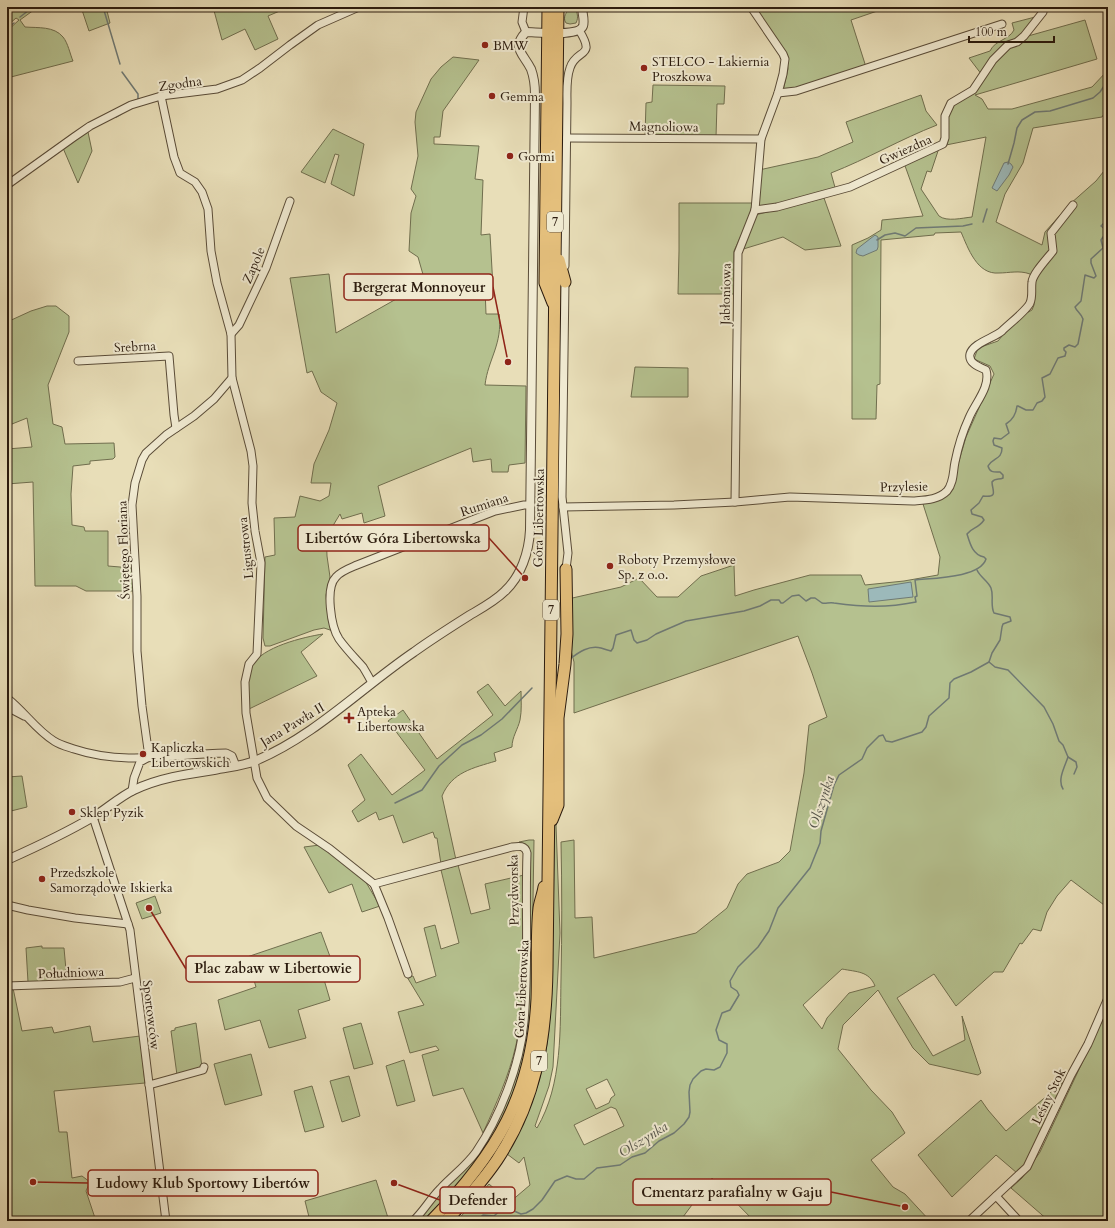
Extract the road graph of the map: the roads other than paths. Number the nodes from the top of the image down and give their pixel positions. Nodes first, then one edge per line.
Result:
1 (359, 7) edge
2 (524, 7) edge
3 (548, 7) edge
4 (558, 7) edge
5 (582, 7) edge
6 (751, 7) edge
7 (1043, 12) dead end
8 (1002, 24) dead end
9 (579, 30) junction
10 (526, 32) junction
11 (553, 33) junction
12 (778, 93) junction
13 (161, 96) junction
14 (567, 138) junction
15 (761, 139) junction
16 (7, 185) edge
17 (290, 201) dead end
18 (1073, 205) dead end
19 (755, 210) junction
20 (555, 248) junction
21 (566, 266) dead end
22 (565, 282) joint
23 (554, 307) junction
24 (231, 334) junction
25 (78, 361) dead end
26 (232, 378) junction
27 (176, 428) junction
28 (736, 502) junction
29 (531, 505) junction
30 (563, 507) junction
31 (566, 569) joint
32 (372, 683) junction
33 (7, 698) edge
34 (7, 707) edge
35 (26, 717) junction
36 (149, 757) junction
37 (255, 761) junction
38 (236, 766) junction
39 (132, 791) junction
40 (93, 817) junction
41 (549, 828) junction
42 (7, 860) edge
43 (548, 873) junction
44 (374, 884) junction
45 (7, 905) edge
46 (128, 924) junction
47 (408, 974) dead end
48 (135, 978) junction
49 (7, 986) edge
50 (1108, 998) edge
51 (204, 1067) dead end
52 (149, 1085) junction
53 (996, 1196) junction
54 (166, 1221) edge
55 (413, 1221) edge
56 (431, 1221) edge
57 (446, 1221) edge
58 (969, 1221) edge
59 (1018, 1221) edge

1 - 13 street, Zgodna
2 - 10 street
3 - 11 highway, Góra Libertowska / 7
4 - 11 highway, Góra Libertowska / 7
5 - 9 street
6 - 12 street, Jabłoniowa
7 - 19 street, Gwiezdna
8 - 12 street
9 - 11 street
9 - 14 street
10 - 11 street
10 - 29 street, Góra Libertowska
11 - 20 highway, Góra Libertowska / 7
11 - 23 highway, Góra Libertowska / 7
12 - 15 street, Jabłoniowa
13 - 16 street, Zgodna
13 - 24 street
14 - 15 street, Magnoliowa
14 - 21 street
15 - 19 street, Jabłoniowa
17 - 24 street, Zapole
18 - 28 street, Przylesie
19 - 28 street, Jabłoniowa
20 - 22 highway
20 - 23 highway, Góra Libertowska / 7
22 - 30 street, Góra Libertowska
23 - 41 highway, Góra Libertowska / 7
24 - 26 street
25 - 27 street, Srebrna
26 - 27 street, Świętego Floriana
26 - 37 street, Ligustrowa
27 - 36 street, Świętego Floriana
28 - 30 street, Przylesie
29 - 32 street, Jana Pawła II
29 - 32 street, Rumiana
30 - 31 street, Góra Libertowska
31 - 41 highway, 7
32 - 37 street, Jana Pawła II
33 - 35 street
34 - 35 street
35 - 36 street
36 - 38 street
36 - 39 street
37 - 38 street, Jana Pawła II
37 - 44 street
38 - 39 street, Jana Pawła II
39 - 40 street, Jana Pawła II
40 - 42 street, Jana Pawła II
40 - 46 street, Sportowców
41 - 43 highway, Góra Libertowska / 7
43 - 56 highway, Góra Libertowska / 7
43 - 57 highway, Góra Libertowska / 7
44 - 47 street
44 - 55 street, Przydworska
45 - 46 street
46 - 48 street, Sportowców
48 - 49 street, Południowa
48 - 52 street, Sportowców
50 - 53 street, Leśny Stok
51 - 52 street
52 - 54 street, Sportowców
53 - 58 street, Leśny Stok
53 - 59 street

